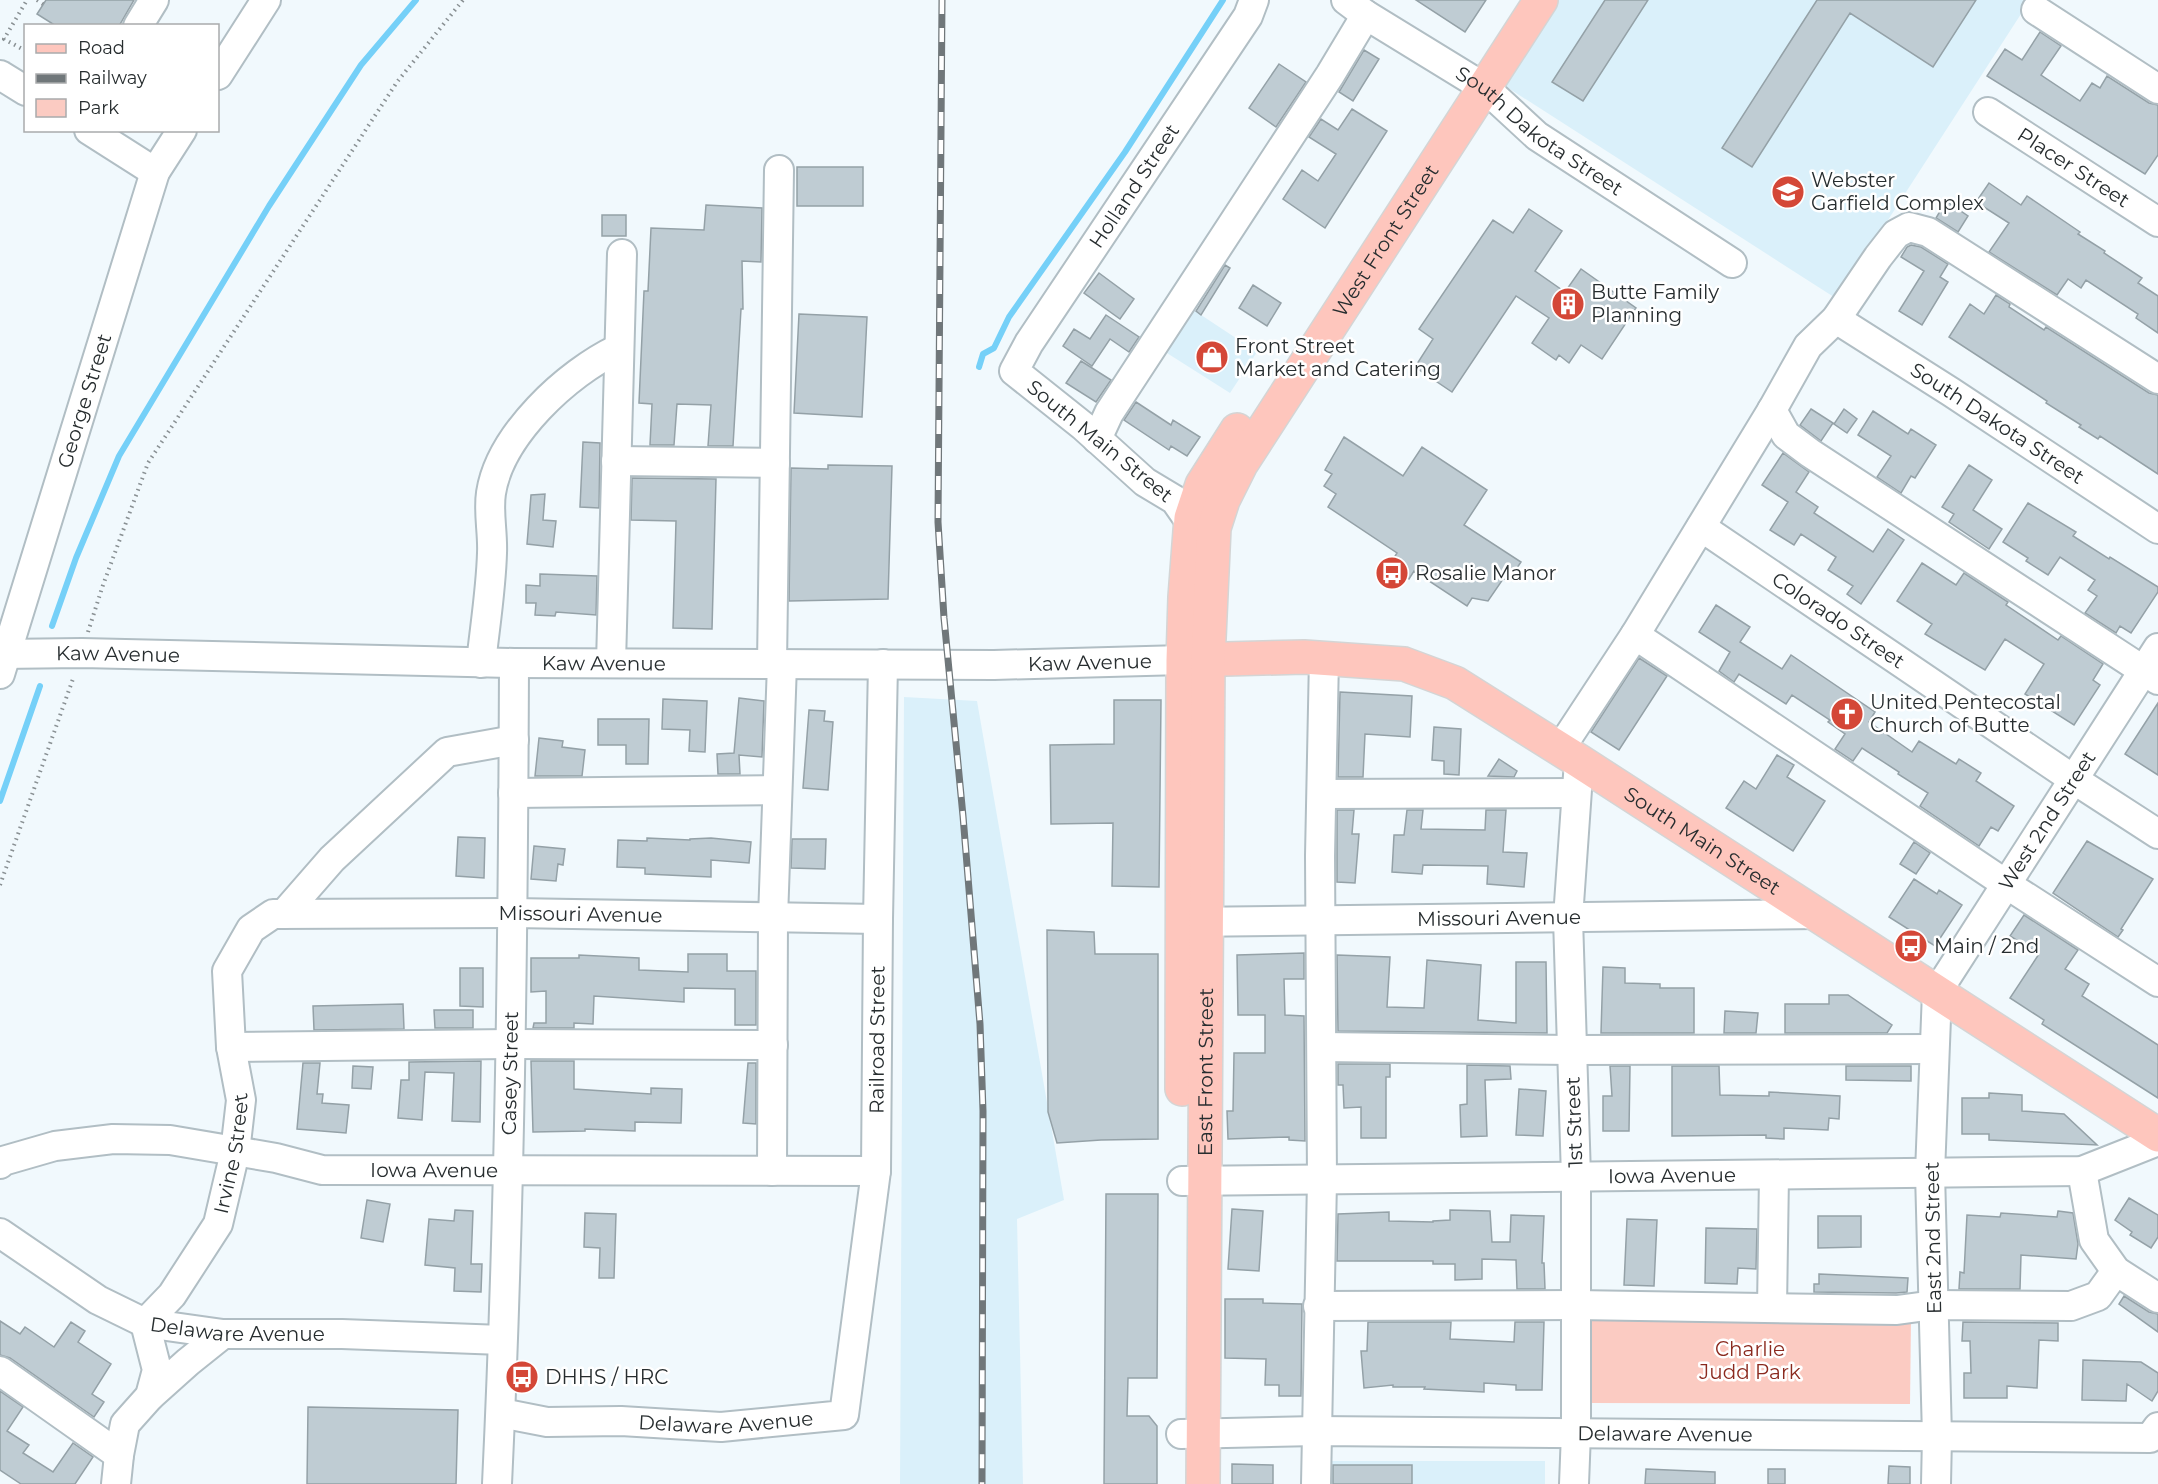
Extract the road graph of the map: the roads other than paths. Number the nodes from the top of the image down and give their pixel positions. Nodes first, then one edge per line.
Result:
1 (154, 0) edge
2 (1254, 0) edge
3 (1514, 0) edge
4 (1541, 0) edge
5 (263, 1) edge
6 (1356, 7) edge
7 (2036, 10) dead end
8 (139, 24) edge
9 (219, 73) edge
10 (0, 75) edge
11 (1475, 82) junction
12 (2158, 89) edge
13 (24, 90) edge
14 (1988, 112) dead end
15 (92, 132) edge
16 (181, 132) edge
17 (778, 170) dead end
18 (155, 171) junction
19 (2158, 222) edge
20 (622, 255) dead end
21 (1732, 263) dead end
22 (1836, 319) junction
23 (618, 350) junction
24 (1014, 371) joint
25 (2158, 379) edge
26 (1772, 410) junction
27 (1097, 439) junction
28 (616, 461) junction
29 (775, 463) junction
30 (1202, 526) junction
31 (1701, 527) junction
32 (2158, 529) edge
33 (1635, 635) junction
34 (1324, 658) junction
35 (1196, 660) junction
36 (2, 661) edge
37 (481, 663) junction
38 (514, 663) junction
39 (611, 663) junction
40 (777, 664) junction
41 (884, 664) junction
42 (2153, 666) edge
43 (514, 740) junction
44 (1570, 755) junction
45 (2073, 779) junction
46 (777, 790) junction
47 (513, 793) junction
48 (1576, 793) junction
49 (1322, 794) junction
50 (2158, 834) edge
51 (2006, 884) junction
52 (513, 913) junction
53 (284, 914) junction
54 (1816, 914) junction
55 (772, 918) junction
56 (1568, 918) junction
57 (878, 919) junction
58 (1320, 920) junction
59 (1194, 922) junction
60 (2158, 982) edge
61 (1937, 992) junction
62 (511, 1044) junction
63 (772, 1045) junction
64 (231, 1047) junction
65 (1322, 1047) junction
66 (1934, 1048) junction
67 (1572, 1050) junction
68 (2158, 1135) edge
69 (2158, 1141) edge
70 (235, 1152) junction
71 (0, 1164) edge
72 (509, 1171) junction
73 (772, 1171) junction
74 (876, 1171) junction
75 (2082, 1171) junction
76 (1930, 1173) junction
77 (1774, 1175) junction
78 (1576, 1177) junction
79 (1322, 1180) junction
80 (1193, 1181) junction
81 (0, 1233) edge
82 (2116, 1270) junction
83 (2158, 1298) edge
84 (1576, 1305) junction
85 (1934, 1305) junction
86 (1318, 1306) junction
87 (1772, 1308) junction
88 (145, 1323) junction
89 (223, 1334) junction
90 (502, 1340) junction
91 (0, 1371) edge
92 (150, 1396) junction
93 (501, 1413) junction
94 (844, 1416) joint
95 (1316, 1431) junction
96 (2154, 1432) edge
97 (1576, 1433) junction
98 (1192, 1434) junction
99 (1937, 1436) junction
100 (119, 1455) junction
101 (116, 1484) edge
102 (497, 1484) edge
103 (1180, 1484) edge
104 (1203, 1484) edge
105 (1316, 1484) edge
106 (1574, 1484) edge
107 (1936, 1484) edge

1 - 8 street
2 - 24 street, Holland Street
3 - 11 main road, West Front Street
4 - 11 main road, West Front Street
5 - 9 street
6 - 11 street, South Dakota Street
6 - 27 street
7 - 12 street
10 - 13 street
11 - 21 street, South Dakota Street
11 - 30 main road, West Front Street
14 - 19 street, Placer Street
15 - 18 street
16 - 18 street, George Street
17 - 29 street
18 - 36 street, George Street
20 - 23 street
22 - 25 street
22 - 26 street
22 - 32 street, South Dakota Street
23 - 28 street
23 - 37 street
24 - 27 street, South Main Street
26 - 31 street
26 - 42 street
27 - 30 street, South Main Street
28 - 29 street
28 - 39 street
29 - 40 street
30 - 35 main road, West Front Street
31 - 33 street
31 - 45 street, Colorado Street
33 - 44 street
33 - 51 street
34 - 35 main road, South Main Street
34 - 44 main road, South Main Street
34 - 49 street
35 - 41 street, Kaw Avenue
35 - 59 main road, East Front Street
36 - 37 street, Kaw Avenue
37 - 38 street, Kaw Avenue
38 - 39 street, Kaw Avenue
38 - 43 street, Casey Street
39 - 40 street, Kaw Avenue
40 - 41 street, Kaw Avenue
40 - 46 street
41 - 57 street, Railroad Street
42 - 45 street, West 2nd Street
43 - 47 street, Casey Street
43 - 53 street
44 - 48 street, 1st Street
44 - 54 main road, South Main Street
45 - 50 street, Colorado Street
45 - 51 street, West 2nd Street
46 - 47 street
46 - 55 street
47 - 52 street, Casey Street
48 - 49 street
48 - 56 street, 1st Street
49 - 58 street
51 - 60 street
51 - 61 street, West 2nd Street
52 - 53 street, Missouri Avenue
52 - 55 street, Missouri Avenue
52 - 62 street, Casey Street
53 - 64 street, Irvine Street
54 - 56 street, Missouri Avenue
54 - 61 main road, South Main Street
55 - 57 street, Missouri Avenue
55 - 63 street
56 - 58 street, Missouri Avenue
56 - 67 street, 1st Street
57 - 74 street, Railroad Street
58 - 59 street, Missouri Avenue
58 - 65 street
59 - 80 main road, East Front Street
61 - 66 street, East 2nd Street
61 - 68 main road, South Main Street
62 - 63 street
62 - 64 street
62 - 72 street, Casey Street
63 - 73 street
64 - 70 street, Irvine Street
65 - 67 street
65 - 79 street
66 - 67 street
66 - 76 street, East 2nd Street
67 - 78 street, 1st Street
69 - 75 street, Iowa Avenue
70 - 71 street, Iowa Avenue
70 - 72 street, Iowa Avenue
70 - 88 street, Irvine Street
72 - 73 street, Iowa Avenue
72 - 90 street, Casey Street
73 - 74 street, Iowa Avenue
74 - 94 street, Railroad Street
75 - 76 street, Iowa Avenue
75 - 82 street
76 - 77 street, Iowa Avenue
76 - 85 street, East 2nd Street
77 - 78 street, Iowa Avenue
77 - 87 street
78 - 79 street, Iowa Avenue
78 - 84 street, 1st Street
79 - 80 street, Iowa Avenue
79 - 86 street
80 - 98 main road, East Front Street
81 - 88 street, Delaware Avenue
82 - 83 street
82 - 85 street
84 - 86 street
84 - 87 street
84 - 97 street, 1st Street
85 - 87 street
85 - 99 street, East 2nd Street
86 - 95 street
88 - 89 street, Delaware Avenue
88 - 92 street
89 - 90 street, Delaware Avenue
89 - 92 street
90 - 93 street, Casey Street
91 - 100 street
92 - 100 street
93 - 94 street, Delaware Avenue
93 - 102 street, Casey Street
95 - 97 street, Delaware Avenue
95 - 98 street, Delaware Avenue
95 - 105 street
96 - 99 street, Delaware Avenue
97 - 99 street, Delaware Avenue
97 - 106 street, 1st Street
98 - 103 main road, East Front Street
98 - 104 main road, East Front Street
99 - 107 street, East 2nd Street
100 - 101 street

